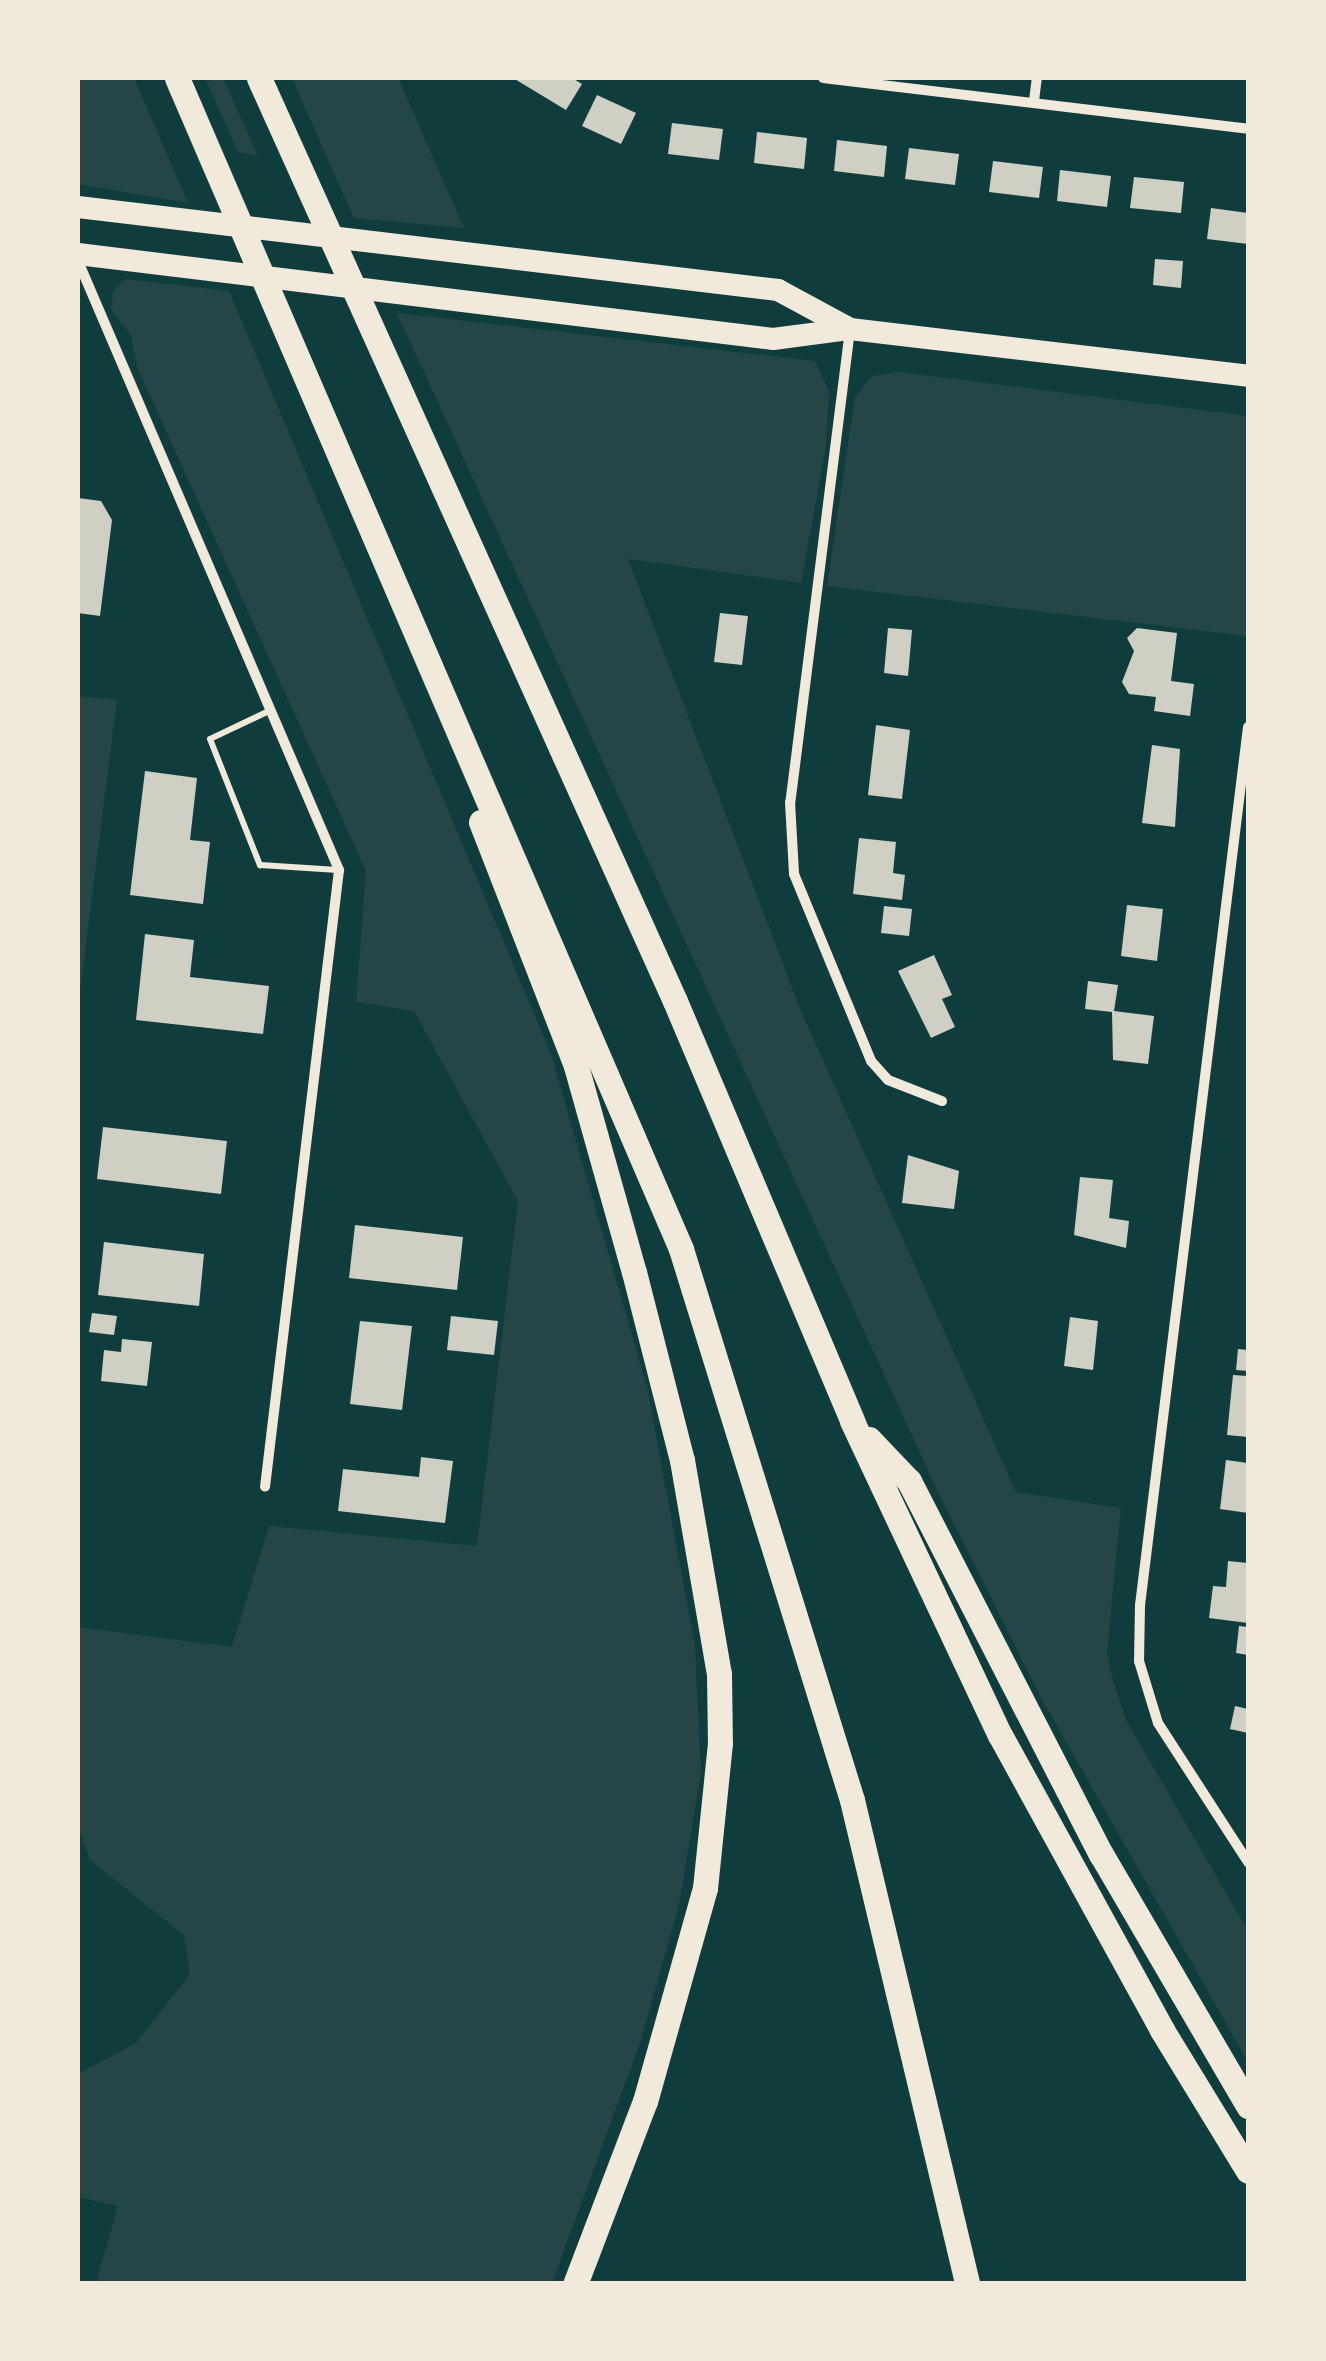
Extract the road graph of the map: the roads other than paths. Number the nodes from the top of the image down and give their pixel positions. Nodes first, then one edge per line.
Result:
1 (176, 78) edge
2 (259, 78) edge
3 (822, 78) edge
4 (1037, 78) edge
5 (1034, 101) junction
6 (1248, 129) edge
7 (78, 207) edge
8 (78, 258) edge
9 (850, 329) junction
10 (1248, 376) edge
11 (417, 633) junction
12 (269, 712) junction
13 (1248, 727) edge
14 (339, 870) junction
15 (942, 1101) dead end
16 (852, 1421) junction
17 (265, 1487) dead end
18 (1248, 1862) edge
19 (1248, 2106) edge
20 (1248, 2171) edge
21 (575, 2284) edge
22 (967, 2284) edge

1 - 11 highway
2 - 16 highway
3 - 5 street
4 - 5 street
5 - 6 street
7 - 9 main road
8 - 9 main road
8 - 12 street
9 - 10 main road
9 - 15 street
11 - 21 highway
11 - 22 highway
12 - 14 street
12 - 14 lane
13 - 18 street
14 - 17 street
16 - 19 highway
16 - 20 highway

